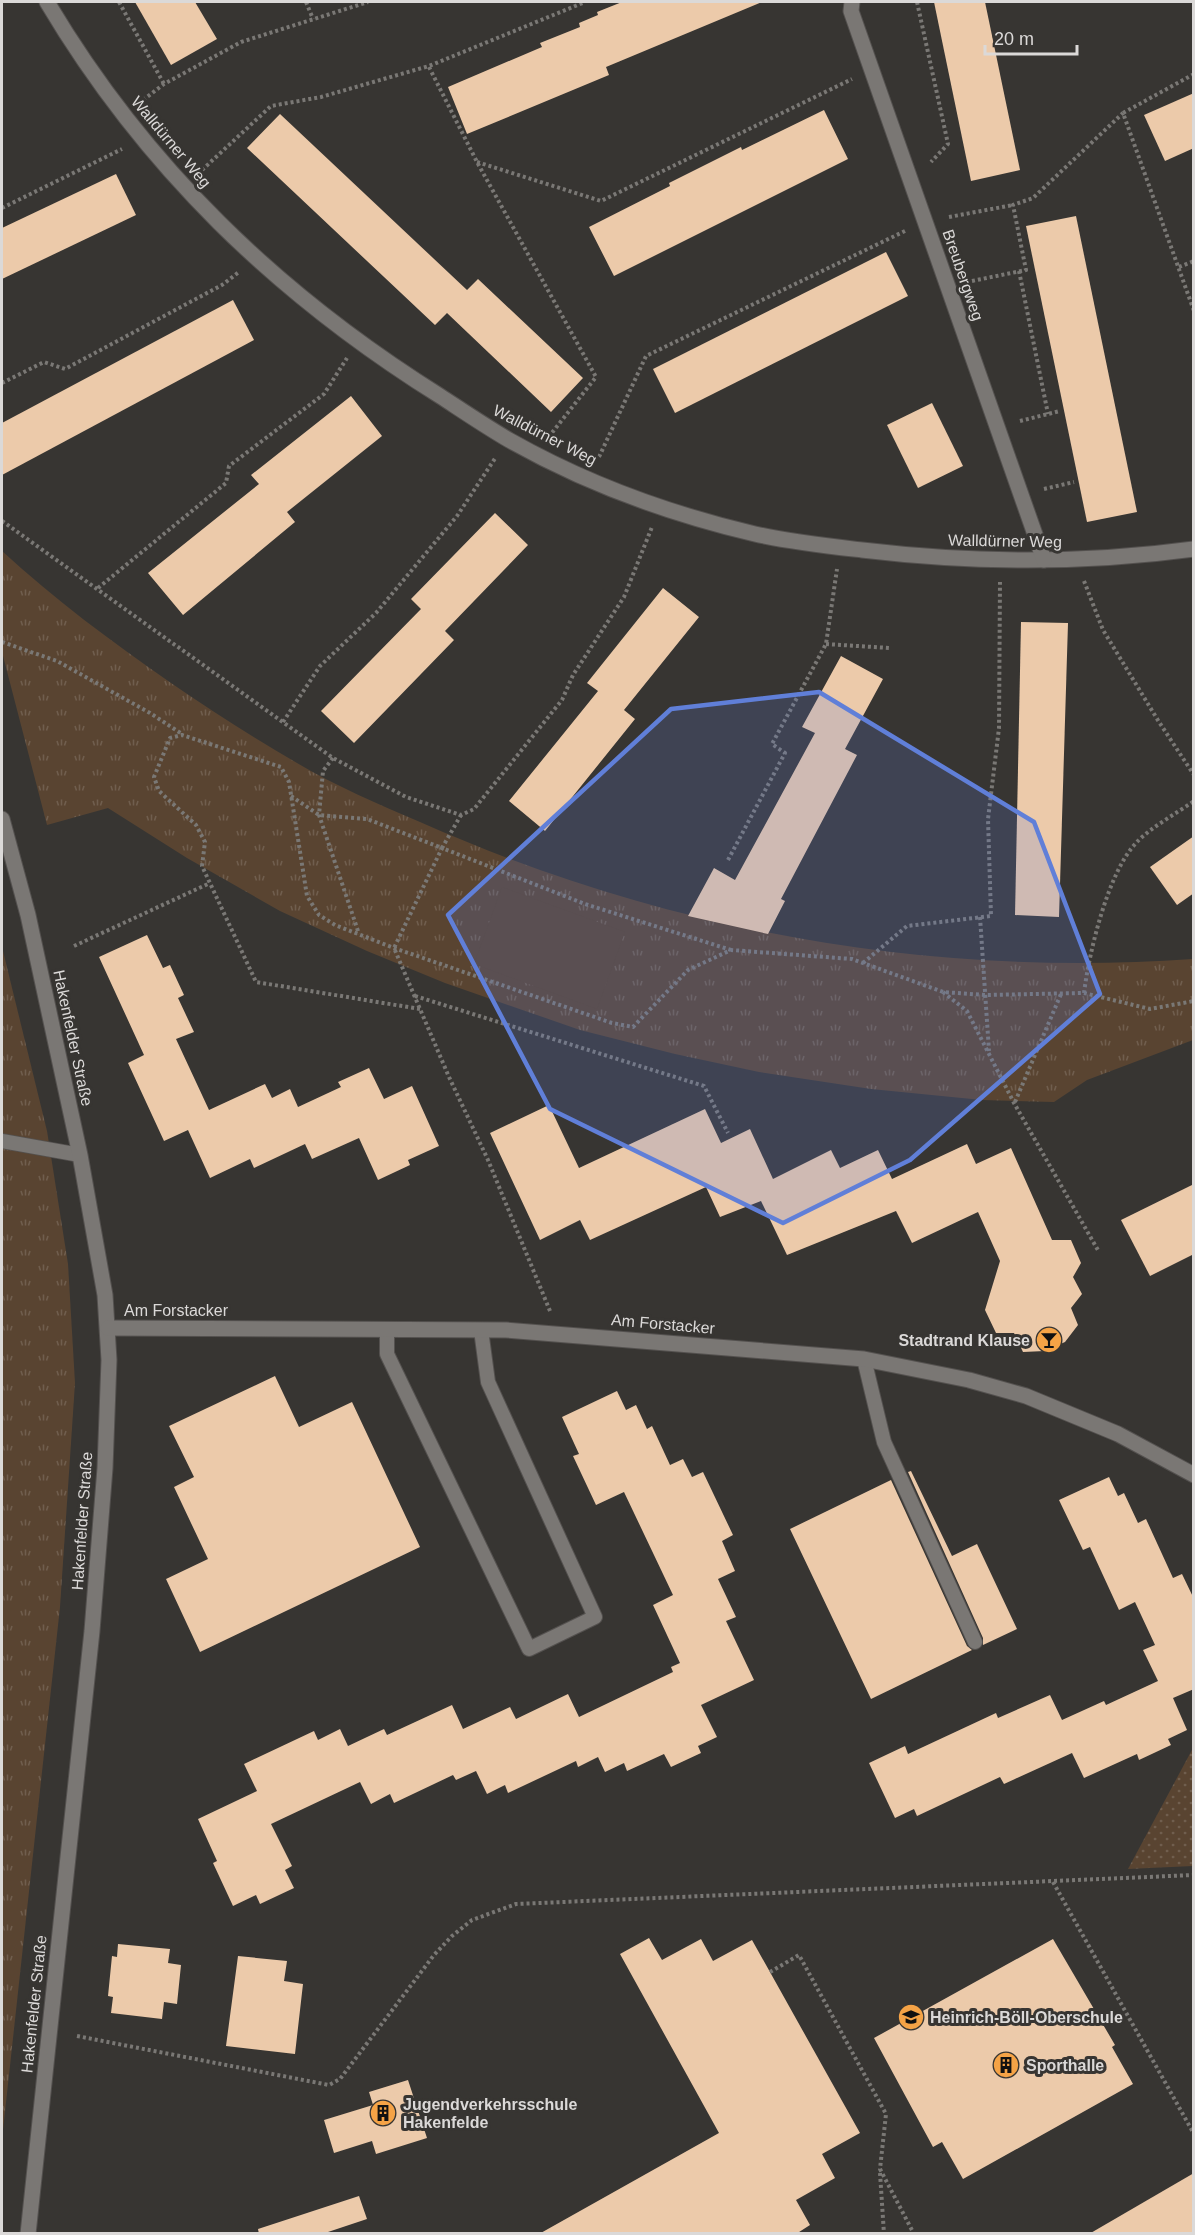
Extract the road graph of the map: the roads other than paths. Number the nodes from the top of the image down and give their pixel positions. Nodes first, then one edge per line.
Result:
1 (47, 2) edge
2 (852, 2) edge
3 (1194, 549) edge
4 (1044, 560) junction
5 (2, 819) edge
6 (2, 1141) edge
7 (80, 1155) junction
8 (108, 1328) junction
9 (387, 1329) junction
10 (481, 1330) junction
11 (864, 1359) junction
12 (1194, 1475) edge
13 (975, 1642) dead end
14 (28, 2234) edge

1 - 4 street, Walldürner Weg
2 - 4 street, Breubergweg
3 - 4 street, Walldürner Weg
5 - 7 street, Hakenfelder Straße
6 - 7 lane
7 - 8 street, Hakenfelder Straße
8 - 9 street, Am Forstacker
8 - 14 street, Hakenfelder Straße
9 - 10 street, Am Forstacker
9 - 10 lane
10 - 11 street, Am Forstacker
11 - 12 street, Am Forstacker
11 - 13 lane

